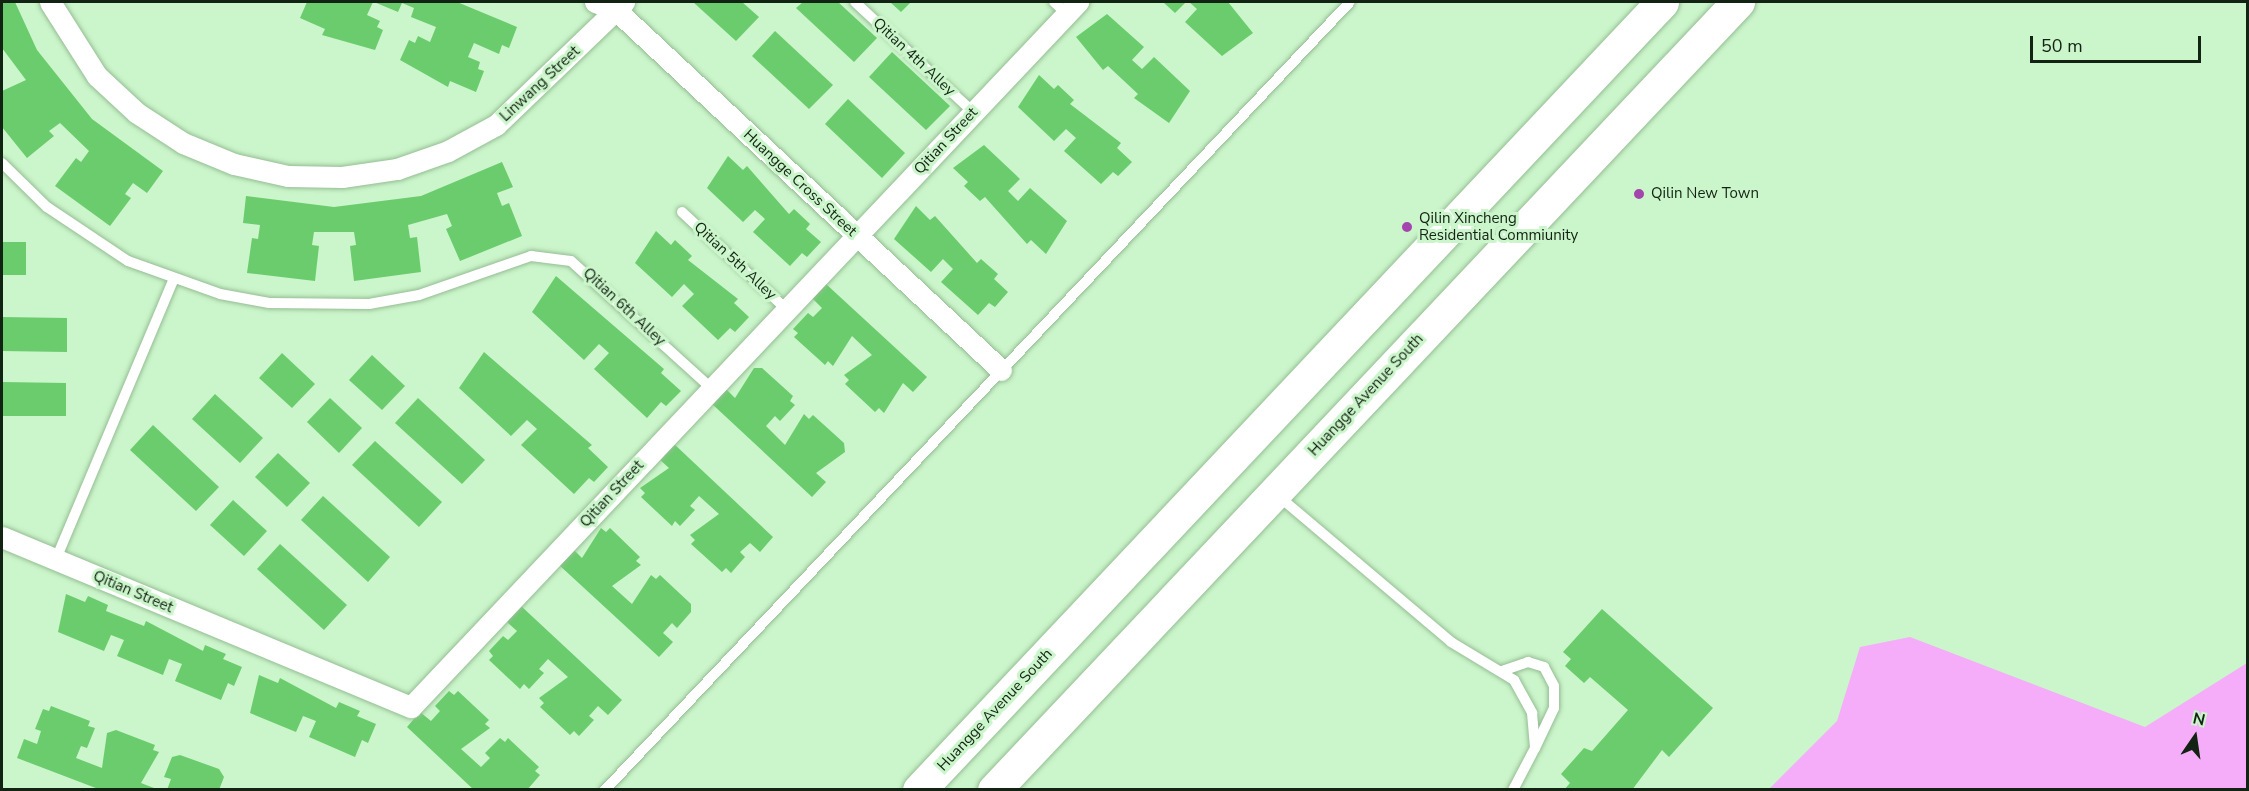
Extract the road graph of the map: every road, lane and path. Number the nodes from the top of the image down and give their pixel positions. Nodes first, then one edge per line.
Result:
1 (50, 2) edge
2 (595, 2) edge
3 (855, 2) edge
4 (1350, 2) edge
5 (1662, 2) edge
6 (1738, 2) edge
7 (620, 6) edge
8 (1066, 6) edge
9 (974, 112) junction
10 (2, 163) edge
11 (682, 212) dead end
12 (857, 236) junction
13 (172, 280) junction
14 (787, 310) junction
15 (1001, 370) junction
16 (712, 389) junction
17 (1274, 492) junction
18 (2, 537) edge
19 (56, 559) junction
20 (1502, 671) junction
21 (1535, 748) junction
22 (605, 789) edge
23 (920, 789) edge
24 (994, 789) edge
25 (1513, 789) edge

1 - 7 street, Linwang Street
2 - 7 street, Huangge Cross Street
3 - 9 lane, Qitian 4th Alley
4 - 15 lane
5 - 23 main road, Huangge Avenue South
6 - 17 main road, Huangge Avenue South
7 - 12 street, Huangge Cross Street
8 - 9 street, Qitian Street
9 - 12 street, Qitian Street
10 - 13 lane, Qitian 6th Alley
11 - 14 lane, Qitian 5th Alley
12 - 14 street, Qitian Street
12 - 15 street, Huangge Cross Street
13 - 16 lane, Qitian 6th Alley
13 - 19 lane
14 - 16 street, Qitian Street
15 - 22 lane
16 - 19 street, Qitian Street
17 - 20 lane
17 - 24 main road, Huangge Avenue South
18 - 19 street
20 - 21 lane
20 - 21 lane
21 - 25 lane

